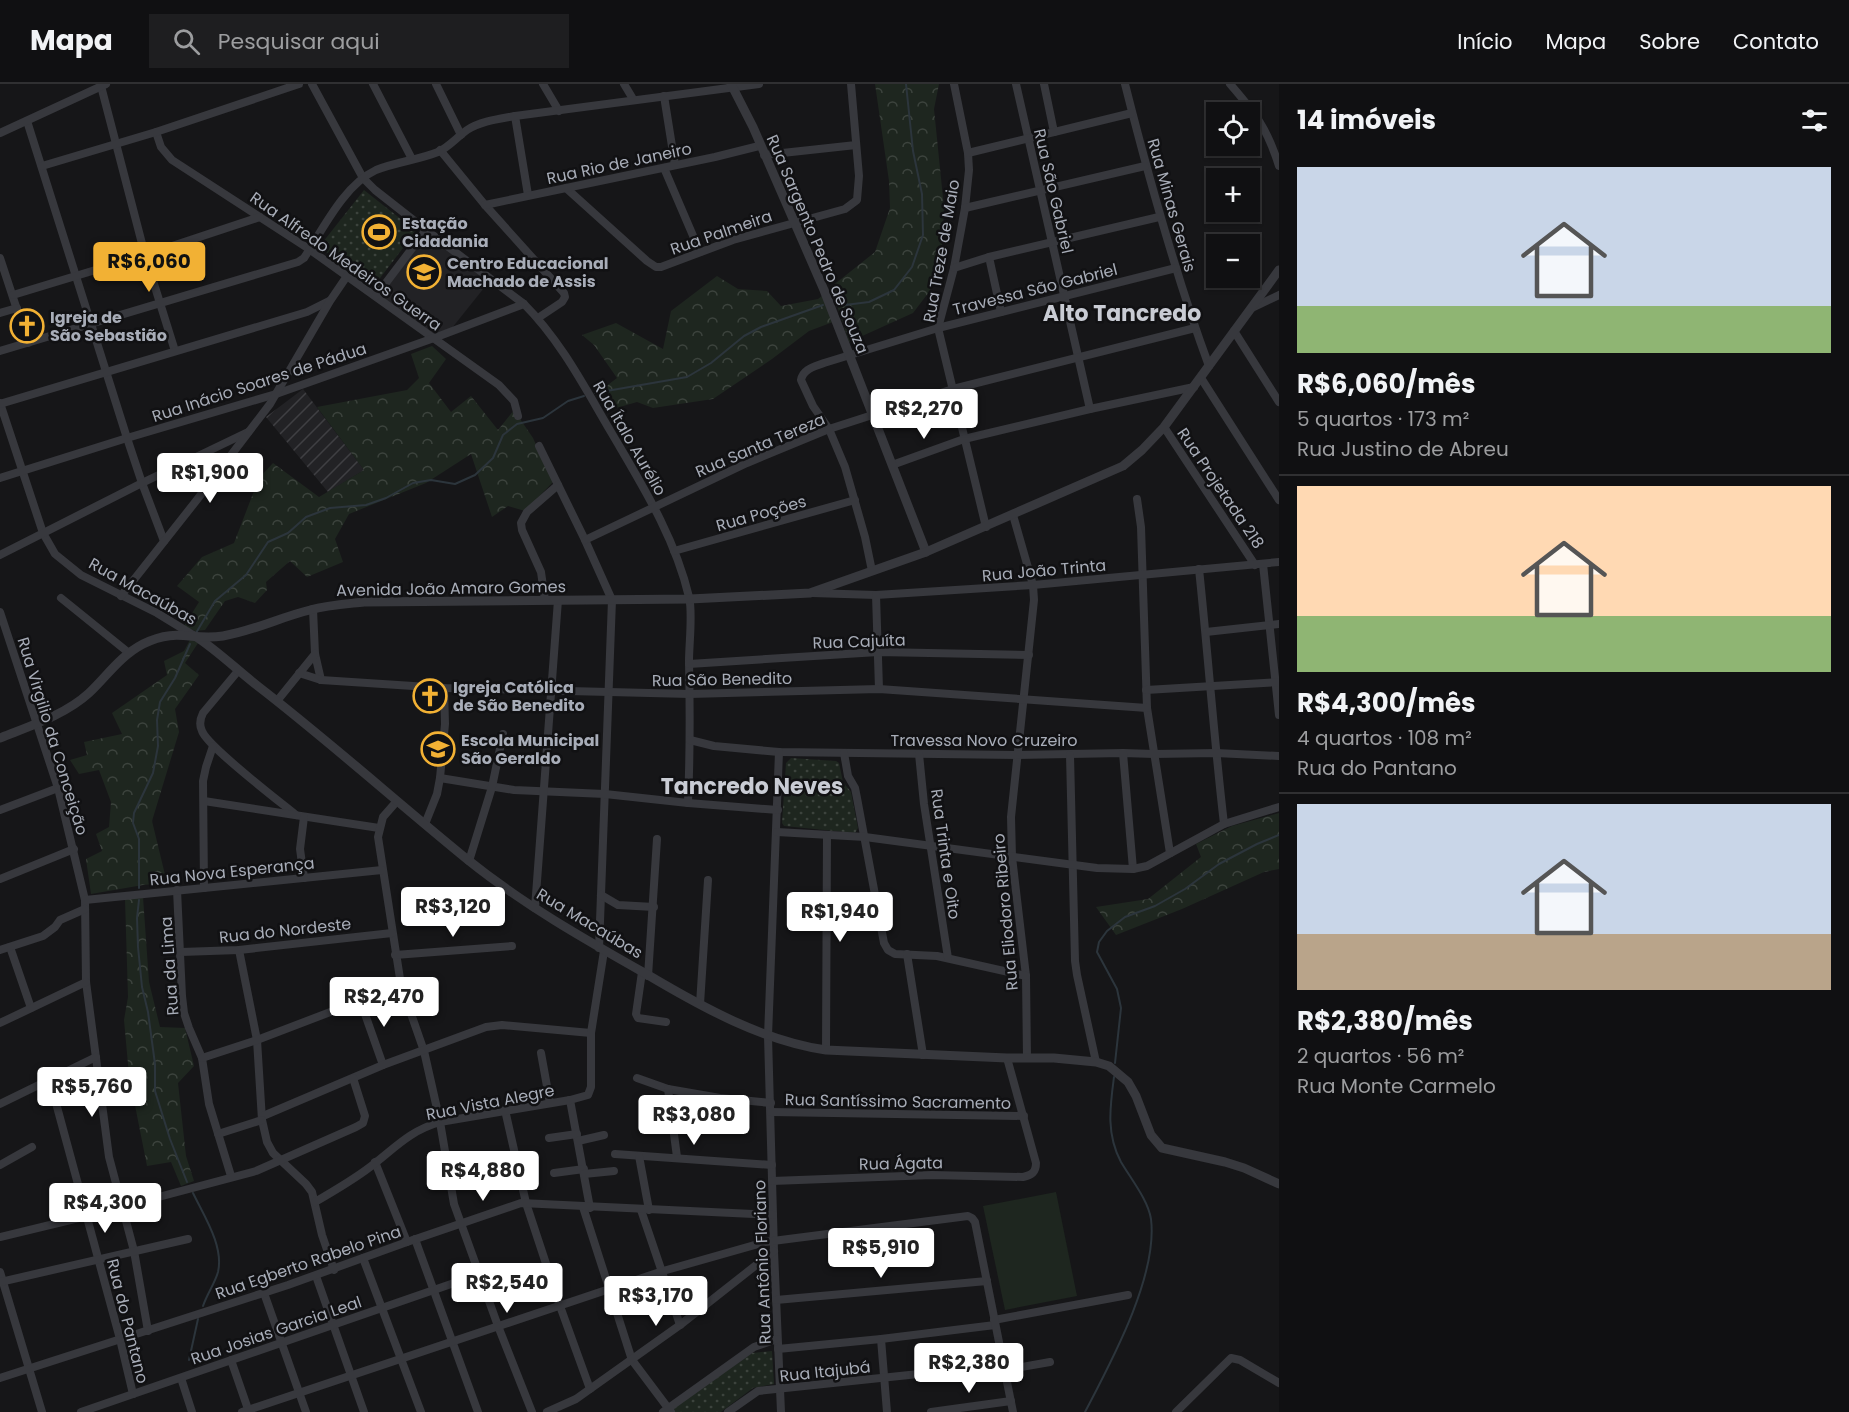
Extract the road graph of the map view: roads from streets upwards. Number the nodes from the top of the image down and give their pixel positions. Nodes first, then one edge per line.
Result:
1 (299, 84) edge
2 (312, 84) edge
3 (373, 84) edge
4 (436, 84) edge
5 (543, 84) edge
6 (624, 84) edge
7 (759, 84) edge
8 (851, 84) edge
9 (954, 84) edge
10 (1016, 84) edge
11 (1044, 84) edge
12 (1125, 84) edge
13 (1230, 84) edge
14 (104, 85) edge
15 (732, 86) edge
16 (664, 96) junction
17 (633, 99) junction
18 (559, 111) junction
19 (1132, 113) junction
20 (515, 116) junction
21 (27, 121) junction
22 (156, 132) junction
23 (1054, 132) junction
24 (0, 133) edge
25 (461, 135) junction
26 (1029, 138) junction
27 (116, 144) junction
28 (856, 145) junction
29 (440, 150) junction
30 (762, 150) junction
31 (968, 153) junction
32 (412, 159) junction
33 (675, 165) junction
34 (42, 166) junction
35 (1145, 166) junction
36 (1279, 166) edge
37 (664, 168) junction
38 (363, 178) junction
39 (566, 188) junction
40 (1042, 190) junction
41 (528, 195) junction
42 (485, 205) junction
43 (965, 208) junction
44 (260, 217) junction
45 (1159, 217) junction
46 (794, 222) junction
47 (426, 230) junction
48 (1052, 242) junction
49 (309, 249) junction
50 (700, 252) junction
51 (146, 255) junction
52 (989, 257) junction
53 (0, 258) edge
54 (954, 268) junction
55 (1176, 268) junction
56 (1279, 270) edge
57 (75, 276) junction
58 (347, 276) junction
59 (1064, 294) junction
60 (13, 295) junction
61 (1279, 295) edge
62 (376, 296) junction
63 (330, 301) junction
64 (160, 303) junction
65 (524, 304) junction
66 (17, 308) junction
67 (1251, 308) junction
68 (1002, 312) junction
69 (0, 313) edge
70 (538, 318) junction
71 (91, 324) junction
72 (938, 327) junction
73 (1195, 328) junction
74 (1234, 331) junction
75 (434, 338) junction
76 (28, 343) junction
77 (0, 351) edge
78 (175, 351) junction
79 (850, 356) junction
80 (1079, 357) junction
81 (1209, 366) junction
82 (107, 372) junction
83 (1201, 378) junction
84 (1194, 387) junction
85 (952, 389) junction
86 (276, 394) junction
87 (1279, 402) edge
88 (0, 404) edge
89 (1090, 409) junction
90 (873, 414) junction
91 (518, 416) dead end
92 (1164, 427) junction
93 (829, 429) junction
94 (250, 431) junction
95 (127, 438) junction
96 (964, 439) junction
97 (539, 446) dead end
98 (892, 465) junction
99 (23, 471) junction
100 (0, 478) edge
101 (142, 483) junction
102 (558, 485) junction
103 (1137, 499) dead end
104 (855, 500) junction
105 (1279, 500) edge
106 (655, 506) junction
107 (1013, 515) junction
108 (986, 527) junction
109 (43, 533) junction
110 (585, 540) junction
111 (164, 541) junction
112 (674, 551) junction
113 (926, 552) junction
114 (0, 555) edge
115 (1279, 562) edge
116 (1259, 564) junction
117 (1199, 569) junction
118 (872, 571) junction
119 (1143, 574) junction
120 (1033, 585) junction
121 (810, 593) junction
122 (876, 595) junction
123 (120, 596) junction
124 (61, 598) dead end
125 (690, 599) junction
126 (544, 600) junction
127 (558, 600) junction
128 (612, 600) junction
129 (312, 609) junction
130 (0, 612) edge
131 (1269, 624) junction
132 (1279, 624) edge
133 (1206, 632) junction
134 (193, 635) junction
135 (229, 635) junction
136 (878, 652) junction
137 (129, 653) junction
138 (315, 654) junction
139 (1029, 655) junction
140 (223, 658) junction
141 (689, 664) junction
142 (238, 671) junction
143 (299, 673) junction
144 (321, 680) junction
145 (1277, 682) edge
146 (1211, 687) junction
147 (444, 688) junction
148 (879, 689) junction
149 (1146, 690) junction
150 (551, 691) junction
151 (608, 692) junction
152 (690, 694) junction
153 (1023, 700) junction
154 (277, 701) junction
155 (1147, 708) junction
156 (1279, 715) edge
157 (36, 724) junction
158 (503, 734) dead end
159 (0, 738) edge
160 (690, 740) junction
161 (213, 746) junction
162 (779, 752) junction
163 (844, 753) junction
164 (1123, 753) junction
165 (1216, 753) junction
166 (919, 754) junction
167 (1154, 754) junction
168 (1017, 755) junction
169 (1070, 755) junction
170 (1279, 756) edge
171 (441, 778) junction
172 (492, 787) junction
173 (58, 788) junction
174 (543, 792) junction
175 (605, 794) junction
176 (204, 801) junction
177 (397, 801) junction
178 (688, 803) junction
179 (1279, 807) edge
180 (0, 810) edge
181 (778, 810) junction
182 (300, 816) junction
183 (425, 824) junction
184 (1224, 824) junction
185 (379, 828) junction
186 (777, 832) junction
187 (827, 835) junction
188 (865, 837) junction
189 (657, 839) dead end
190 (932, 846) junction
191 (74, 849) junction
192 (1170, 853) junction
193 (1012, 857) junction
194 (469, 861) junction
195 (1073, 864) junction
196 (1133, 869) junction
197 (382, 870) junction
198 (304, 878) junction
199 (0, 879) edge
200 (708, 880) dead end
201 (204, 888) junction
202 (177, 890) junction
203 (601, 895) junction
204 (85, 900) junction
205 (654, 907) junction
206 (535, 908) junction
207 (85, 909) junction
208 (392, 933) junction
209 (512, 946) dead end
210 (10, 947) junction
211 (0, 950) edge
212 (238, 950) junction
213 (602, 950) junction
214 (181, 952) junction
215 (907, 954) junction
216 (395, 955) junction
217 (948, 958) junction
218 (645, 974) junction
219 (1026, 976) junction
220 (87, 982) junction
221 (401, 985) junction
222 (360, 1000) junction
223 (700, 1004) junction
224 (31, 1008) junction
225 (0, 1023) edge
226 (666, 1023) dead end
227 (591, 1033) junction
228 (768, 1036) junction
229 (257, 1040) junction
230 (826, 1050) junction
231 (424, 1051) junction
232 (541, 1053) dead end
233 (923, 1055) junction
234 (96, 1057) junction
235 (202, 1058) junction
236 (1007, 1058) junction
237 (1027, 1058) junction
238 (1096, 1062) junction
239 (383, 1065) junction
240 (353, 1078) junction
241 (637, 1078) dead end
242 (50, 1081) junction
243 (668, 1089) junction
244 (570, 1100) junction
245 (550, 1103) junction
246 (771, 1103) junction
247 (0, 1104) edge
248 (505, 1110) junction
249 (771, 1112) junction
250 (1024, 1116) junction
251 (262, 1118) junction
252 (440, 1122) junction
253 (218, 1134) junction
254 (604, 1135) dead end
255 (549, 1138) dead end
256 (578, 1138) junction
257 (32, 1147) dead end
258 (615, 1154) dead end
259 (639, 1156) junction
260 (677, 1157) junction
261 (280, 1160) junction
262 (375, 1162) junction
263 (0, 1165) edge
264 (772, 1165) junction
265 (614, 1171) dead end
266 (584, 1172) junction
267 (554, 1173) dead end
268 (231, 1176) junction
269 (772, 1181) junction
270 (1279, 1184) edge
271 (315, 1202) junction
272 (526, 1203) junction
273 (121, 1207) junction
274 (586, 1208) junction
275 (645, 1210) junction
276 (773, 1215) junction
277 (87, 1216) junction
278 (461, 1223) junction
279 (0, 1237) edge
280 (188, 1239) dead end
281 (415, 1239) junction
282 (775, 1240) junction
283 (407, 1242) junction
284 (134, 1251) junction
285 (774, 1251) junction
286 (363, 1258) junction
287 (99, 1260) junction
288 (334, 1270) junction
289 (663, 1271) junction
290 (0, 1272) edge
291 (480, 1274) junction
292 (316, 1276) junction
293 (987, 1281) junction
294 (1, 1282) edge
295 (434, 1290) junction
296 (610, 1290) junction
297 (264, 1293) junction
298 (1128, 1295) dead end
299 (777, 1300) junction
300 (560, 1306) junction
301 (382, 1308) junction
302 (995, 1323) junction
303 (680, 1324) junction
304 (332, 1325) junction
305 (498, 1326) junction
306 (148, 1331) junction
307 (120, 1339) junction
308 (777, 1339) junction
309 (881, 1339) junction
310 (452, 1342) junction
311 (281, 1343) junction
312 (778, 1349) junction
313 (401, 1358) junction
314 (231, 1360) junction
315 (632, 1360) junction
316 (1050, 1362) dead end
317 (1004, 1368) junction
318 (28, 1369) junction
319 (351, 1376) junction
320 (0, 1378) edge
321 (181, 1378) junction
322 (884, 1378) junction
323 (1279, 1383) edge
324 (591, 1389) junction
325 (780, 1389) junction
326 (133, 1394) junction
327 (300, 1394) junction
328 (1011, 1401) junction
329 (246, 1411) edge
330 (547, 1411) edge
331 (667, 1411) edge
332 (42, 1412) edge
333 (81, 1412) edge
334 (192, 1412) edge
335 (306, 1412) edge
336 (364, 1412) edge
337 (421, 1412) edge
338 (478, 1412) edge
339 (532, 1412) edge
340 (728, 1412) edge
341 (781, 1412) edge
342 (887, 1412) edge
343 (930, 1412) edge
344 (1013, 1412) edge
345 (1176, 1412) edge

1 - 22 street
2 - 38 street, Rua Ítalo Aurélio
3 - 32 street
4 - 25 street
5 - 18 street
6 - 17 street
7 - 15 street
8 - 28 street
9 - 31 street, Rua Treze de Maio
10 - 26 street, Rua São Gabriel
11 - 23 street
12 - 19 street, Rua Minas Gerais
13 - 36 street
14 - 21 street
14 - 27 street
15 - 16 street
15 - 30 street, Rua Sargento Pedro de Souza
16 - 17 street
16 - 33 street
17 - 18 street
18 - 20 street
19 - 23 street
19 - 35 street, Rua Minas Gerais
20 - 25 street
20 - 41 street
21 - 24 street
21 - 34 street
22 - 27 street
22 - 44 street, Rua Alfredo Medeiros Guerra
23 - 26 street
25 - 29 street
26 - 31 street
26 - 40 street, Rua São Gabriel
27 - 34 street
27 - 51 street
28 - 30 street, Rua Rio de Janeiro
28 - 46 street, Rua Palmeira
29 - 32 street
29 - 42 street
30 - 33 street, Rua Rio de Janeiro
30 - 46 street, Rua Sargento Pedro de Souza
31 - 43 street, Rua Treze de Maio
32 - 38 street
33 - 37 street, Rua Rio de Janeiro
34 - 57 street
35 - 40 street
35 - 45 street, Rua Minas Gerais
37 - 39 street, Rua Rio de Janeiro
37 - 50 street
38 - 47 street, Rua Ítalo Aurélio
38 - 49 street
39 - 41 street, Rua Rio de Janeiro
39 - 50 street, Rua Palmeira
40 - 43 street
40 - 48 street, Rua São Gabriel
41 - 42 street, Rua Rio de Janeiro
42 - 70 street
43 - 54 street, Rua Treze de Maio
44 - 49 street, Rua Alfredo Medeiros Guerra
44 - 51 street
45 - 48 street
45 - 55 street, Rua Minas Gerais
46 - 50 street, Rua Palmeira
46 - 79 street, Rua Sargento Pedro de Souza
47 - 62 street
47 - 65 street, Rua Ítalo Aurélio
48 - 52 street
48 - 59 street, Rua São Gabriel
49 - 58 street, Rua Alfredo Medeiros Guerra
49 - 64 street
51 - 57 street
51 - 64 street
52 - 54 street
52 - 68 street
53 - 60 street
54 - 72 street, Rua Treze de Maio
55 - 59 street, Travessa São Gabriel
55 - 73 street, Rua Minas Gerais
56 - 67 street
57 - 60 street
57 - 71 street
58 - 62 street, Rua Alfredo Medeiros Guerra
58 - 63 street
59 - 68 street, Travessa São Gabriel
59 - 80 street, Rua São Gabriel
60 - 66 street
61 - 67 street
62 - 75 street, Rua Alfredo Medeiros Guerra
63 - 78 street
63 - 86 street
64 - 71 street
64 - 78 street
65 - 70 street, Rua Ítalo Aurélio
65 - 75 street, Rua Inácio Soares de Pádua
66 - 69 street
66 - 76 street
67 - 74 street
68 - 72 street, Travessa São Gabriel
70 - 106 street, Rua Ítalo Aurélio
71 - 76 street
71 - 82 street
72 - 79 street, Travessa São Gabriel
72 - 85 street, Rua Treze de Maio
73 - 80 street, Rua Santa Tereza
73 - 81 street, Rua Minas Gerais
74 - 81 street
74 - 87 street
75 - 86 street, Rua Inácio Soares de Pádua
75 - 91 street, Rua Alfredo Medeiros Guerra
76 - 77 street
78 - 82 street
79 - 90 street, Rua Sargento Pedro de Souza
79 - 93 street, Travessa São Gabriel
80 - 85 street, Rua Santa Tereza
80 - 89 street, Rua São Gabriel
81 - 83 street
82 - 88 street
82 - 95 street
83 - 84 street
83 - 105 street
84 - 89 street
84 - 92 street
85 - 90 street, Rua Santa Tereza
85 - 96 street, Rua Treze de Maio
86 - 94 street
86 - 95 street, Rua Inácio Soares de Pádua
88 - 99 street, Rua Macaúbas
89 - 96 street
90 - 93 street, Rua Santa Tereza
90 - 98 street, Rua Sargento Pedro de Souza
92 - 107 street
92 - 116 street, Rua Projetada 218
93 - 104 street
93 - 106 street, Rua Santa Tereza
94 - 101 street
94 - 111 street
95 - 99 street, Rua Inácio Soares de Pádua
95 - 101 street
96 - 98 street
96 - 108 street, Rua Treze de Maio
97 - 102 street
98 - 113 street, Rua Sargento Pedro de Souza
99 - 100 street, Rua Inácio Soares de Pádua
99 - 109 street, Rua Macaúbas
101 - 109 street
101 - 111 street
102 - 110 street
102 - 126 street
103 - 119 street
104 - 112 street, Rua Poções
104 - 118 street
106 - 110 street, Rua Santa Tereza
106 - 112 street, Rua Ítalo Aurélio
107 - 108 street
107 - 120 street, Rua Eliodoro Ribeiro
108 - 113 street, Avenida João Amaro Gomes
109 - 114 street
109 - 123 street, Rua Macaúbas
110 - 128 street
111 - 123 street
112 - 125 street, Rua Ítalo Aurélio
113 - 118 street, Avenida João Amaro Gomes
115 - 116 street, Rua João Trinta
116 - 117 street, Rua João Trinta
116 - 131 street
117 - 119 street, Rua João Trinta
117 - 133 street
118 - 121 street, Avenida João Amaro Gomes
119 - 120 street, Rua João Trinta
119 - 149 street
120 - 122 street, Rua João Trinta
120 - 139 street, Rua Eliodoro Ribeiro
121 - 122 street, Rua João Trinta
121 - 125 street, Avenida João Amaro Gomes
122 - 136 street
123 - 134 street, Rua Macaúbas
124 - 137 street
125 - 128 street, Avenida João Amaro Gomes
125 - 141 street, Rua Ítalo Aurélio
126 - 127 street, Avenida João Amaro Gomes
126 - 129 street, Avenida João Amaro Gomes
127 - 128 street, Avenida João Amaro Gomes
127 - 150 street
128 - 151 street
129 - 135 street, Avenida João Amaro Gomes
129 - 138 street
130 - 157 street, Rua Virgilio da Conceição
131 - 132 street
131 - 133 street
131 - 145 street
133 - 146 street
134 - 135 street, Avenida João Amaro Gomes
134 - 137 street, Avenida João Amaro Gomes
134 - 140 street, Rua Macaúbas
135 - 140 street
136 - 139 street, Rua Cajuíta
136 - 141 street, Rua Cajuíta
136 - 148 street
137 - 157 street, Avenida João Amaro Gomes
138 - 143 street
138 - 144 street
139 - 153 street, Rua Eliodoro Ribeiro
140 - 142 street, Rua Macaúbas
141 - 152 street, Rua Ítalo Aurélio
142 - 154 street, Rua Macaúbas
142 - 161 street
143 - 144 street, Rua São Benedito
143 - 154 street
144 - 147 street, Rua São Benedito
145 - 146 street
145 - 156 street
146 - 149 street
146 - 165 street
147 - 150 street, Rua São Benedito
147 - 171 street
148 - 152 street, Rua São Benedito
148 - 153 street, Rua São Benedito
149 - 155 street
150 - 151 street, Rua São Benedito
150 - 174 street
151 - 152 street, Rua São Benedito
151 - 175 street
152 - 160 street, Rua Ítalo Aurélio
153 - 155 street, Rua São Benedito
153 - 168 street, Rua Eliodoro Ribeiro
154 - 177 street, Rua Macaúbas
155 - 167 street
157 - 159 street, Avenida João Amaro Gomes
157 - 173 street, Rua Virgilio da Conceição
158 - 172 street
160 - 162 street, Travessa Novo Cruzeiro
160 - 178 street, Rua Ítalo Aurélio
161 - 176 street
161 - 182 street
162 - 163 street, Travessa Novo Cruzeiro
162 - 181 street, Rua Antônio Floriano
163 - 166 street, Travessa Novo Cruzeiro
163 - 188 street
164 - 167 street, Travessa Novo Cruzeiro
164 - 169 street, Travessa Novo Cruzeiro
164 - 196 street
165 - 167 street, Travessa Novo Cruzeiro
165 - 170 street, Travessa Novo Cruzeiro
165 - 184 street
166 - 168 street, Travessa Novo Cruzeiro
166 - 190 street, Rua Trinta e Oito
167 - 192 street
168 - 169 street, Travessa Novo Cruzeiro
168 - 193 street, Rua Eliodoro Ribeiro
169 - 195 street
171 - 172 street
171 - 183 street
172 - 174 street
172 - 194 street
173 - 180 street
173 - 191 street, Rua Virgilio da Conceição
174 - 175 street
174 - 206 street
175 - 178 street
175 - 203 street
176 - 182 street
176 - 201 street
177 - 183 street, Rua Macaúbas
177 - 185 street
178 - 181 street
179 - 184 street
181 - 186 street, Rua Antônio Floriano
182 - 185 street
182 - 198 street
183 - 194 street, Rua Macaúbas
184 - 192 street
185 - 197 street
186 - 187 street
186 - 228 street, Rua Antônio Floriano
187 - 188 street
187 - 230 street
188 - 190 street
188 - 215 street
189 - 205 street
190 - 193 street
190 - 217 street, Rua Trinta e Oito
191 - 199 street
191 - 204 street, Rua Virgilio da Conceição
192 - 196 street
193 - 195 street
193 - 219 street, Rua Eliodoro Ribeiro
194 - 206 street, Rua Macaúbas
195 - 196 street
195 - 238 street
197 - 198 street, Rua Nova Esperança
197 - 208 street
198 - 201 street, Rua Nova Esperança
200 - 223 street
201 - 202 street, Rua Nova Esperança
202 - 204 street, Rua Nova Esperança
202 - 214 street, Rua da Lima
203 - 205 street
203 - 213 street
204 - 207 street, Rua Virgilio da Conceição
205 - 218 street
206 - 213 street, Rua Macaúbas
207 - 210 street
207 - 220 street, Rua Virgilio da Conceição
208 - 212 street, Rua do Nordeste
208 - 216 street
209 - 216 street
210 - 211 street
210 - 224 street
212 - 214 street, Rua do Nordeste
212 - 229 street
213 - 218 street, Rua Macaúbas
213 - 227 street
214 - 235 street, Rua da Lima
215 - 217 street
215 - 233 street
216 - 221 street
217 - 219 street
218 - 223 street, Rua Macaúbas
218 - 226 street
219 - 237 street, Rua Eliodoro Ribeiro
220 - 224 street
220 - 234 street, Rua Virgilio da Conceição
221 - 222 street
221 - 231 street
222 - 229 street
222 - 239 street
223 - 228 street, Rua Macaúbas
224 - 225 street
227 - 231 street
227 - 244 street, Rua Vista Alegre
228 - 230 street, Rua Macaúbas
228 - 246 street, Rua Antônio Floriano
229 - 235 street
229 - 251 street
230 - 233 street, Rua Macaúbas
231 - 239 street
231 - 252 street
232 - 245 street
233 - 236 street, Rua Macaúbas
234 - 242 street
234 - 273 street, Rua Virgilio da Conceição
235 - 253 street, Rua da Lima
236 - 237 street, Rua Macaúbas
236 - 250 street
237 - 238 street, Rua Macaúbas
238 - 270 street, Rua Macaúbas
239 - 240 street
240 - 251 street
240 - 261 street
241 - 243 street
242 - 247 street
242 - 277 street, Rua do Pantano
243 - 246 street
243 - 260 street
244 - 245 street, Rua Vista Alegre
244 - 256 street
245 - 248 street, Rua Vista Alegre
246 - 249 street, Rua Antônio Floriano
248 - 252 street, Rua Vista Alegre
248 - 272 street
249 - 250 street, Rua Santíssimo Sacramento
249 - 264 street, Rua Antônio Floriano
250 - 269 street, Rua Ágata
251 - 253 street
251 - 261 street
252 - 262 street, Rua Vista Alegre
252 - 278 street
253 - 268 street, Rua da Lima
254 - 256 street
255 - 256 street
256 - 266 street
257 - 263 street
258 - 259 street
259 - 260 street
259 - 275 street
260 - 264 street
261 - 268 street
261 - 271 street
262 - 271 street, Rua Vista Alegre
262 - 283 street
264 - 269 street, Rua Antônio Floriano
265 - 266 street
266 - 267 street
266 - 274 street
268 - 273 street
269 - 276 street, Rua Antônio Floriano
271 - 288 street
272 - 274 street, Rua Egberto Rabelo Pina
272 - 278 street, Rua Egberto Rabelo Pina
272 - 300 street
273 - 277 street
273 - 284 street, Rua Virgilio da Conceição
274 - 275 street, Rua Egberto Rabelo Pina
274 - 296 street
275 - 276 street, Rua Egberto Rabelo Pina
275 - 289 street
276 - 282 street, Rua Antônio Floriano
277 - 279 street
277 - 287 street, Rua do Pantano
278 - 281 street, Rua Egberto Rabelo Pina
278 - 291 street
280 - 284 street
281 - 283 street, Rua Egberto Rabelo Pina
281 - 295 street
282 - 285 street, Rua Antônio Floriano
282 - 289 street
282 - 293 street
283 - 286 street, Rua Egberto Rabelo Pina
284 - 287 street
284 - 306 street, Rua Virgilio da Conceição
285 - 299 street, Rua Antônio Floriano
285 - 303 street
286 - 288 street, Rua Egberto Rabelo Pina
286 - 301 street
287 - 294 street
287 - 307 street, Rua do Pantano
288 - 292 street, Rua Egberto Rabelo Pina
289 - 296 street
289 - 303 street
290 - 294 street
291 - 295 street, Rua Josias Garcia Leal
291 - 305 street
292 - 297 street, Rua Egberto Rabelo Pina
292 - 304 street
293 - 299 street
293 - 302 street
294 - 318 street
295 - 301 street, Rua Josias Garcia Leal
295 - 310 street
296 - 300 street
296 - 315 street
297 - 306 street, Rua Egberto Rabelo Pina
297 - 311 street
298 - 302 street
299 - 308 street, Rua Antônio Floriano
300 - 305 street
300 - 324 street
301 - 304 street, Rua Josias Garcia Leal
301 - 313 street
302 - 309 street
302 - 317 street
303 - 315 street
304 - 311 street, Rua Josias Garcia Leal
304 - 319 street
305 - 310 street
305 - 339 street
306 - 307 street, Rua Egberto Rabelo Pina
307 - 318 street, Rua Egberto Rabelo Pina
307 - 326 street, Rua do Pantano
308 - 312 street, Rua Antônio Floriano
308 - 331 street
309 - 312 street
309 - 322 street
310 - 313 street
310 - 338 street
311 - 314 street, Rua Josias Garcia Leal
311 - 327 street
312 - 325 street, Rua Antônio Floriano
313 - 319 street
313 - 337 street
314 - 321 street, Rua Josias Garcia Leal
314 - 329 street
315 - 324 street
315 - 331 street
316 - 317 street, Rua Itajubá
317 - 322 street, Rua Itajubá
317 - 328 street
318 - 320 street, Rua Egberto Rabelo Pina
318 - 332 street
319 - 327 street
319 - 336 street
321 - 326 street, Rua Josias Garcia Leal
321 - 334 street
322 - 325 street, Rua Itajubá
322 - 342 street
323 - 345 street
324 - 330 street
325 - 340 street, Rua Itajubá
325 - 341 street, Rua Antônio Floriano
326 - 333 street, Rua Josias Garcia Leal
327 - 329 street
327 - 335 street
328 - 343 street
328 - 344 street
330 - 339 street

